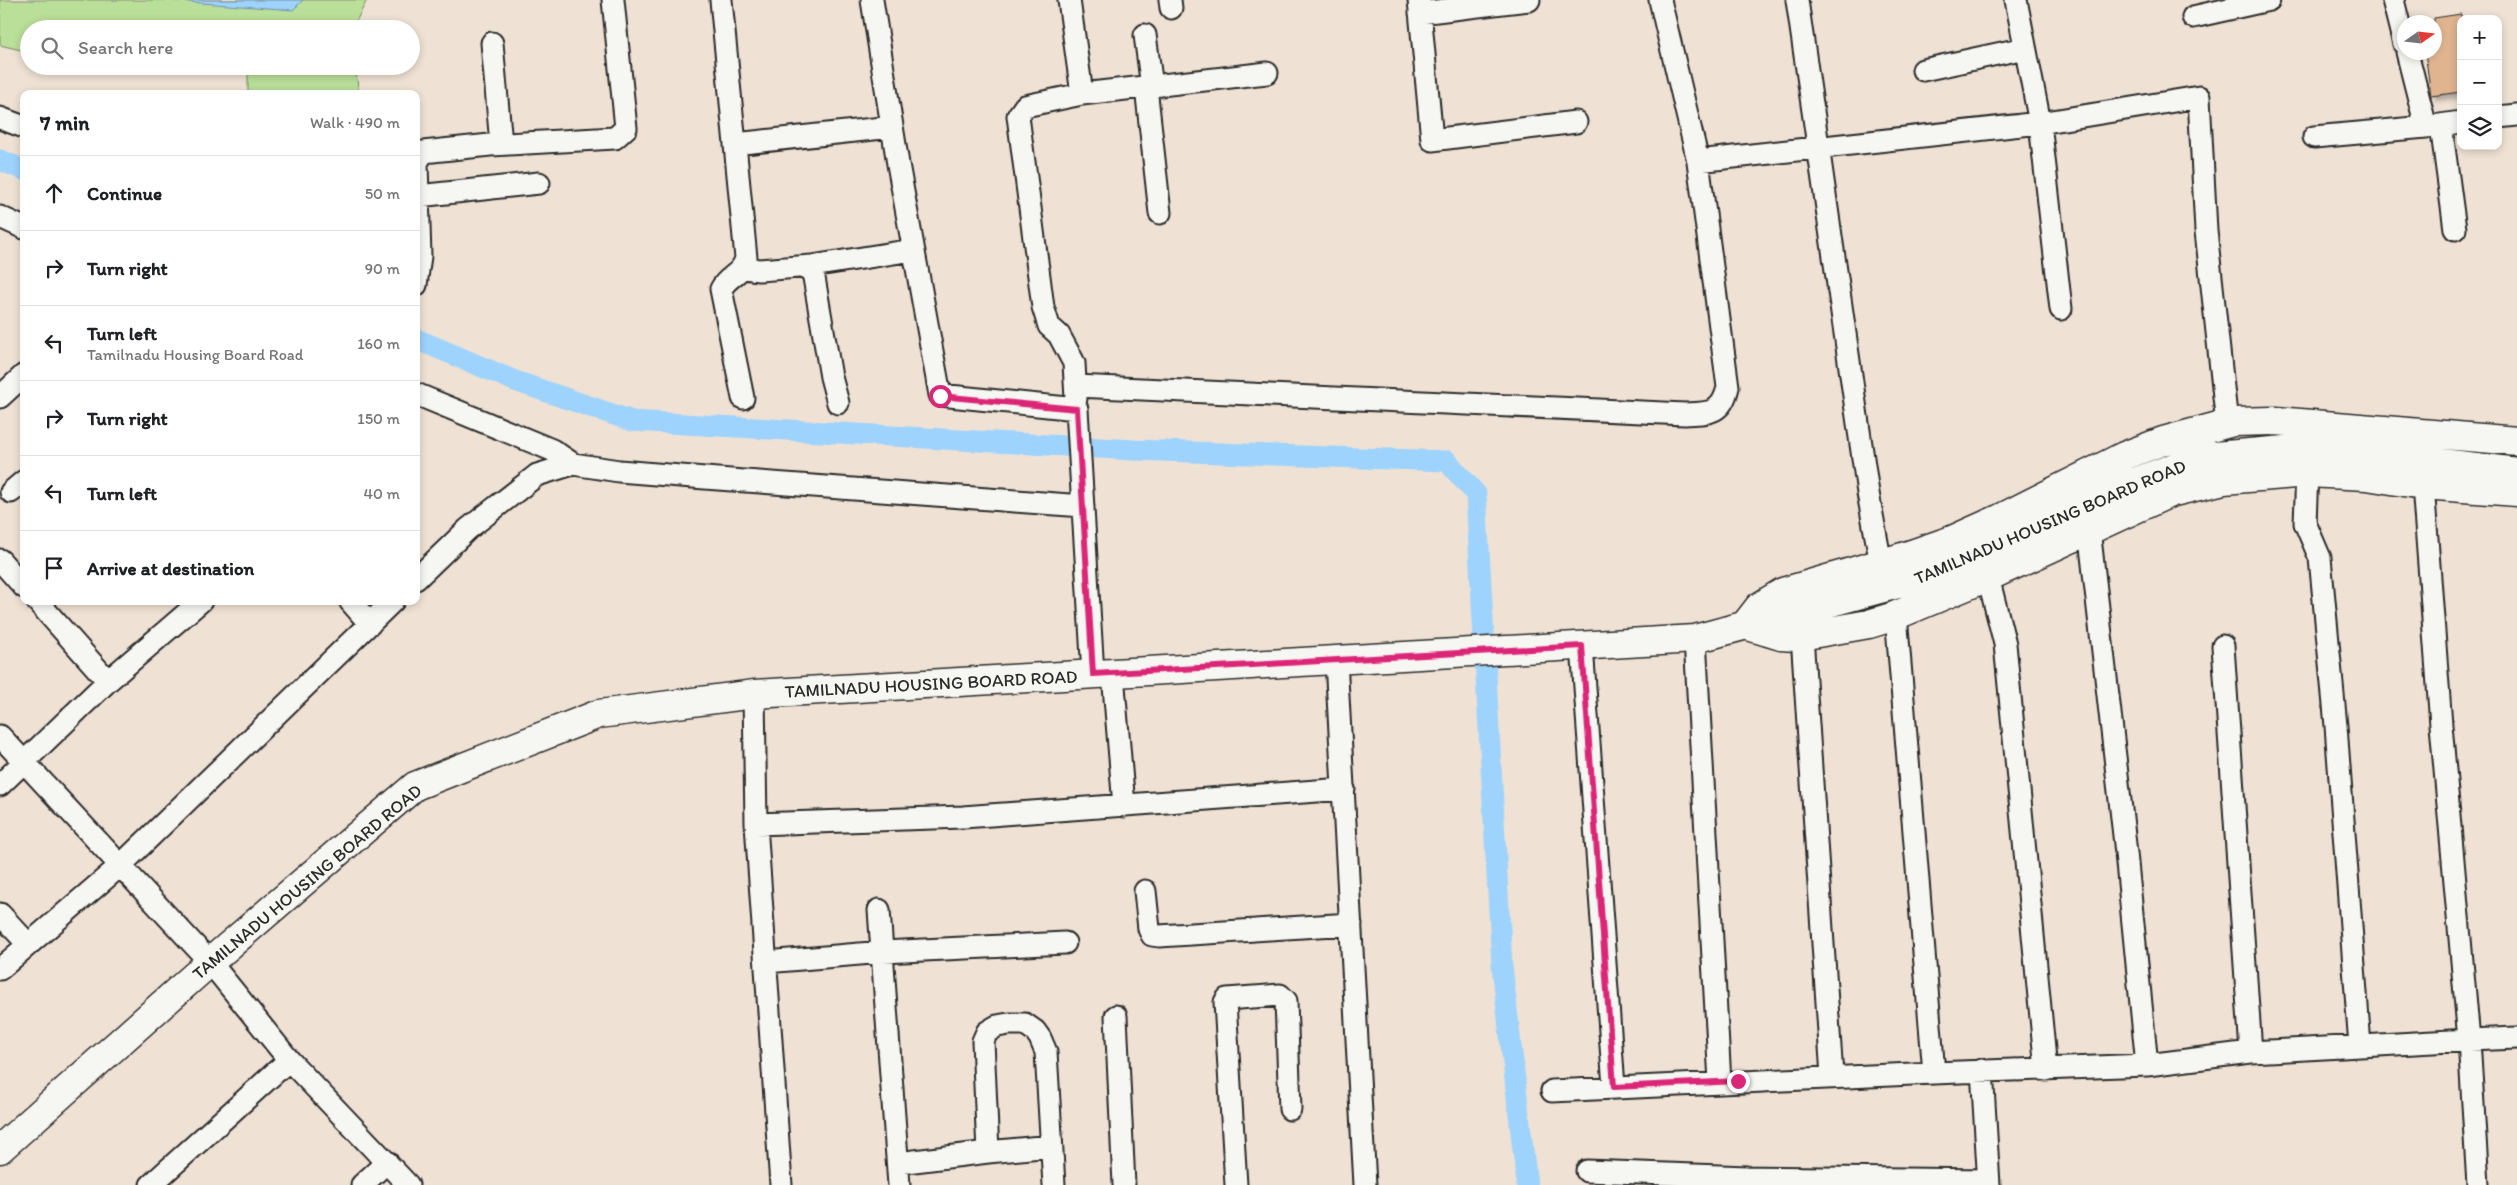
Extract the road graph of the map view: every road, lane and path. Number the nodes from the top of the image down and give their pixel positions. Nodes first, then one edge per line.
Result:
1 (613, 0) edge
2 (721, 0) edge
3 (872, 0) edge
4 (1068, 0) edge
5 (1529, 0) edge
6 (1660, 0) edge
7 (1796, 0) edge
8 (2016, 0) edge
9 (2269, 0) edge
10 (2393, 0) edge
11 (1419, 6) edge
12 (2193, 16) dead end
13 (2397, 16) edge
14 (1145, 36) dead end
15 (492, 43) dead end
16 (2025, 48) junction
17 (2411, 60) edge
18 (1923, 70) dead end
19 (1267, 72) dead end
20 (1149, 87) junction
21 (1082, 94) junction
22 (2517, 115) edge
23 (2502, 117) edge
24 (0, 118) edge
25 (1576, 122) dead end
26 (2040, 124) junction
27 (2442, 125) edge
28 (20, 126) edge
29 (892, 127) junction
30 (2314, 136) dead end
31 (501, 144) junction
32 (735, 144) junction
33 (1818, 148) junction
34 (420, 156) edge
35 (1698, 161) junction
36 (539, 183) dead end
37 (420, 196) edge
38 (1160, 213) dead end
39 (0, 217) edge
40 (20, 226) edge
41 (2455, 229) dead end
42 (913, 250) junction
43 (812, 266) junction
44 (744, 268) junction
45 (2060, 309) dead end
46 (20, 381) edge
47 (1076, 386) junction
48 (420, 396) edge
49 (0, 397) edge
50 (743, 398) dead end
51 (838, 403) dead end
52 (1077, 417) junction
53 (2227, 424) junction
54 (2517, 441) edge
55 (573, 464) junction
56 (2517, 472) edge
57 (2307, 473) junction
58 (2424, 485) junction
59 (2517, 492) edge
60 (1083, 506) junction
61 (2089, 529) junction
62 (0, 560) edge
63 (1881, 564) junction
64 (420, 575) edge
65 (1988, 577) junction
66 (20, 582) edge
67 (41, 605) edge
68 (196, 605) edge
69 (353, 605) edge
70 (389, 605) edge
71 (1896, 615) junction
72 (1801, 623) junction
73 (370, 624) junction
74 (1746, 625) junction
75 (1695, 639) junction
76 (1582, 646) junction
77 (2223, 646) dead end
78 (1336, 660) junction
79 (1103, 674) junction
80 (108, 681) junction
81 (754, 694) junction
82 (0, 736) edge
83 (25, 762) junction
84 (0, 785) edge
85 (1344, 789) junction
86 (1124, 806) junction
87 (756, 824) junction
88 (121, 865) junction
89 (1145, 891) dead end
90 (880, 910) dead end
91 (0, 914) edge
92 (1351, 924) junction
93 (1064, 943) dead end
94 (28, 944) junction
95 (884, 952) junction
96 (210, 962) junction
97 (766, 962) junction
98 (0, 968) edge
99 (1116, 1016) dead end
100 (2517, 1038) edge
101 (2469, 1040) junction
102 (2360, 1046) junction
103 (2251, 1052) junction
104 (289, 1060) junction
105 (2147, 1064) junction
106 (1982, 1070) junction
107 (2046, 1070) junction
108 (1934, 1073) junction
109 (1832, 1076) junction
110 (1720, 1082) junction
111 (1614, 1087) junction
112 (1552, 1091) dead end
113 (1290, 1109) dead end
114 (1051, 1146) junction
115 (0, 1148) edge
116 (988, 1152) junction
117 (387, 1162) junction
118 (898, 1163) junction
119 (1587, 1171) dead end
120 (1988, 1182) edge
121 (151, 1185) edge
122 (362, 1185) edge
123 (408, 1185) edge
124 (781, 1185) edge
125 (900, 1185) edge
126 (1054, 1185) edge
127 (1124, 1185) edge
128 (1236, 1185) edge
129 (1365, 1185) edge
130 (2478, 1185) edge

1 - 31 street
2 - 32 street
3 - 29 street
4 - 21 street
5 - 11 street
6 - 35 street
7 - 33 street
8 - 16 street
9 - 12 street
10 - 13 street
11 - 25 street
14 - 20 street
15 - 31 street
16 - 18 street
16 - 26 street
17 - 27 street
19 - 20 street
20 - 21 street
20 - 38 street
21 - 47 street
22 - 23 street
24 - 28 street
26 - 33 street
26 - 45 street
26 - 53 street
27 - 30 street
27 - 41 street
29 - 32 street
29 - 42 street
31 - 34 street
32 - 44 street
33 - 35 street
33 - 63 street
35 - 47 street
36 - 37 street
39 - 40 street
42 - 43 street
42 - 52 street
43 - 44 street
43 - 51 street
44 - 50 street
46 - 49 street
47 - 52 street
48 - 55 street
52 - 60 street
53 - 54 street
53 - 63 street
55 - 60 street
55 - 64 street
56 - 72 street, TAMILNADU HOUSING BOARD ROAD
57 - 58 street
57 - 61 street
57 - 102 street
58 - 59 street
58 - 101 street
60 - 79 street
61 - 65 street
61 - 105 street
62 - 66 street
63 - 74 street
65 - 71 street
65 - 107 street
67 - 80 street
68 - 80 street
69 - 73 street
70 - 73 street
71 - 72 street
71 - 108 street
72 - 74 street
72 - 109 street
73 - 88 street
74 - 75 street, TAMILNADU HOUSING BOARD ROAD
75 - 76 street, TAMILNADU HOUSING BOARD ROAD
75 - 110 street
76 - 78 street, TAMILNADU HOUSING BOARD ROAD
76 - 111 street
77 - 103 street
78 - 79 street, TAMILNADU HOUSING BOARD ROAD
78 - 85 street
79 - 81 street, TAMILNADU HOUSING BOARD ROAD
79 - 86 street
80 - 83 street
81 - 87 street
81 - 96 street, TAMILNADU HOUSING BOARD ROAD
82 - 83 street
83 - 84 street
83 - 88 street
85 - 86 street
85 - 92 street
86 - 87 street
87 - 97 street
88 - 94 street
88 - 96 street
89 - 92 street
90 - 95 street
91 - 94 street
92 - 129 street
93 - 95 street
94 - 98 street
95 - 97 street
95 - 118 street
96 - 104 street
96 - 115 street, TAMILNADU HOUSING BOARD ROAD
97 - 124 street
99 - 127 street
100 - 101 street
101 - 102 street
101 - 130 street
102 - 103 street
103 - 105 street
104 - 117 street
104 - 121 street
105 - 107 street
106 - 107 street
106 - 108 street
106 - 120 street
108 - 109 street
109 - 110 street
110 - 111 street
111 - 112 street
113 - 128 street
114 - 116 street
114 - 116 street
114 - 126 street
116 - 118 street
117 - 122 street
117 - 123 street
118 - 125 street
119 - 120 street

